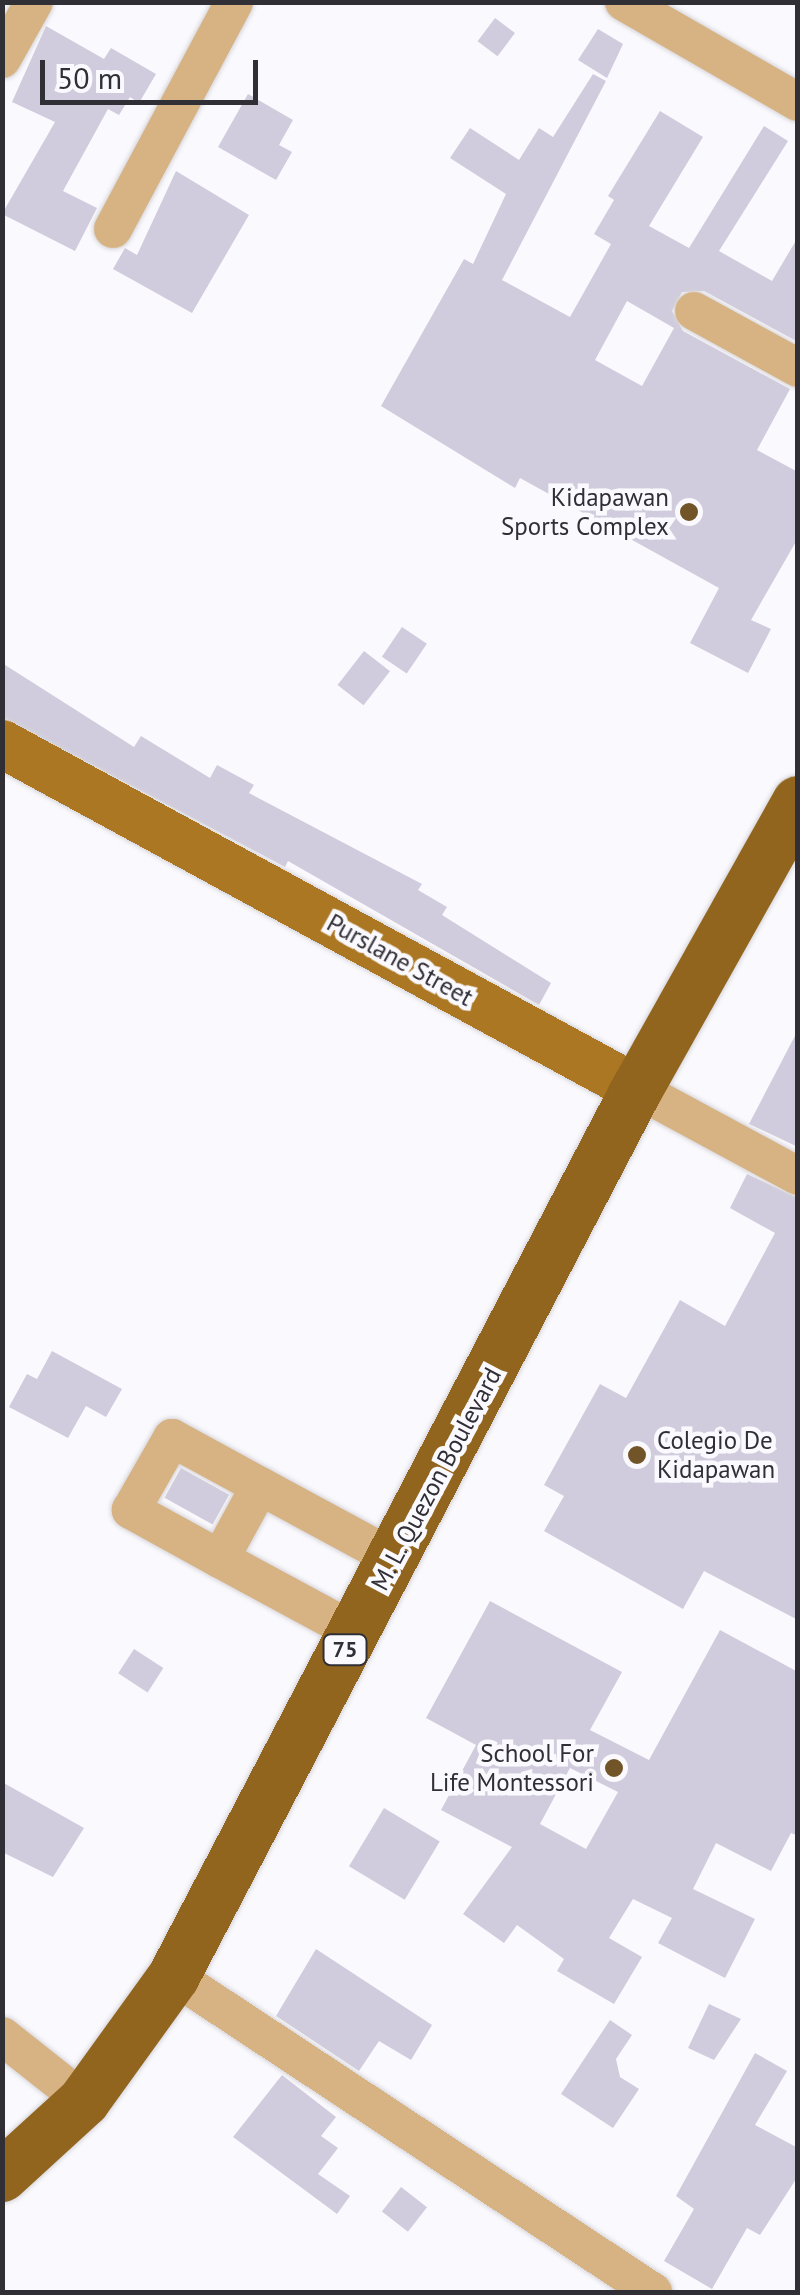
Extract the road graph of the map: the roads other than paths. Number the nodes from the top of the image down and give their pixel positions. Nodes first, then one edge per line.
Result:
1 (34, 2) edge
2 (234, 2) edge
3 (624, 2) edge
4 (2, 59) edge
5 (798, 102) edge
6 (114, 229) dead end
7 (694, 311) dead end
8 (798, 368) edge
9 (2, 744) edge
10 (798, 802) edge
11 (637, 1089) junction
12 (798, 1176) edge
13 (260, 1486) junction
14 (220, 1559) junction
15 (395, 1560) junction
16 (355, 1632) junction
17 (174, 1976) junction
18 (2, 2036) edge
19 (84, 2101) junction
20 (2, 2176) edge
21 (654, 2292) edge

1 - 4 street
2 - 6 street
3 - 5 street
7 - 8 street
9 - 11 main road, Purslane Street
10 - 11 highway, M. L. Quezon Boulevard / 75
11 - 12 street, Purslane Street
11 - 15 highway, M. L. Quezon Boulevard / 75
13 - 14 street
13 - 14 street
13 - 15 street
14 - 16 street
15 - 16 highway, M. L. Quezon Boulevard / 75
16 - 17 highway, M. L. Quezon Boulevard / 75
17 - 19 highway, M. L. Quezon Boulevard / 75
17 - 21 street
18 - 19 street
19 - 20 highway, M. L. Quezon Boulevard / 75

